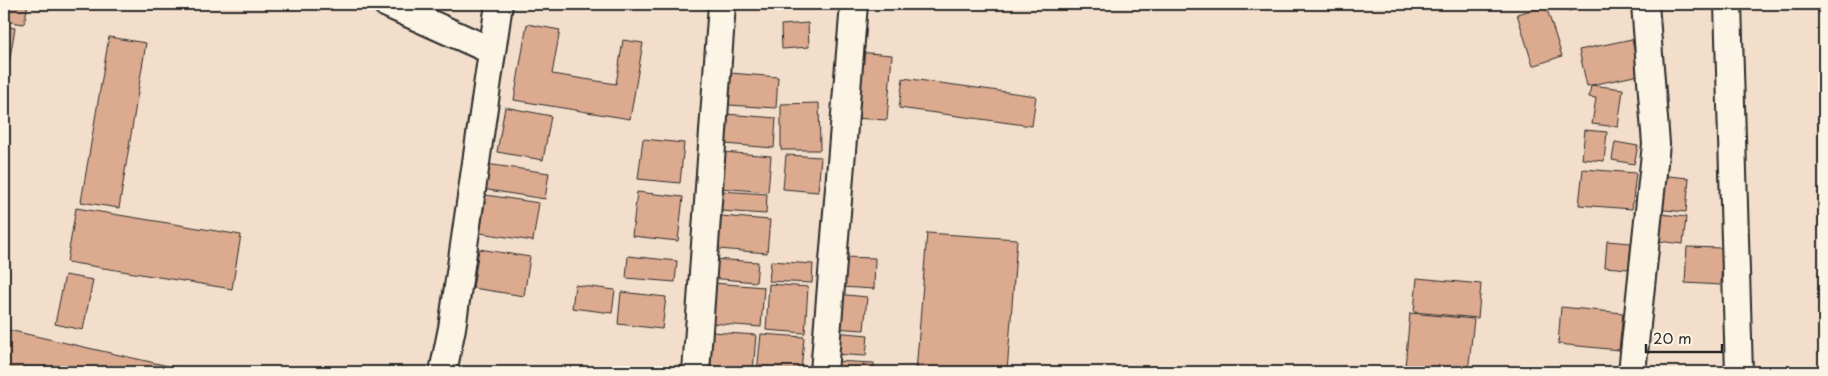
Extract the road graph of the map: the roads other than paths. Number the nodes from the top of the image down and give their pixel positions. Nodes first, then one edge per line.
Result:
1 (386, 4) edge
2 (499, 4) edge
3 (722, 4) edge
4 (854, 4) edge
5 (1645, 4) edge
6 (1728, 4) edge
7 (492, 51) junction
8 (444, 372) edge
9 (696, 372) edge
10 (824, 372) edge
11 (1632, 372) edge
12 (1739, 372) edge

1 - 7 street
2 - 7 street
3 - 9 street
4 - 10 street
5 - 11 street
6 - 12 street
7 - 8 street

